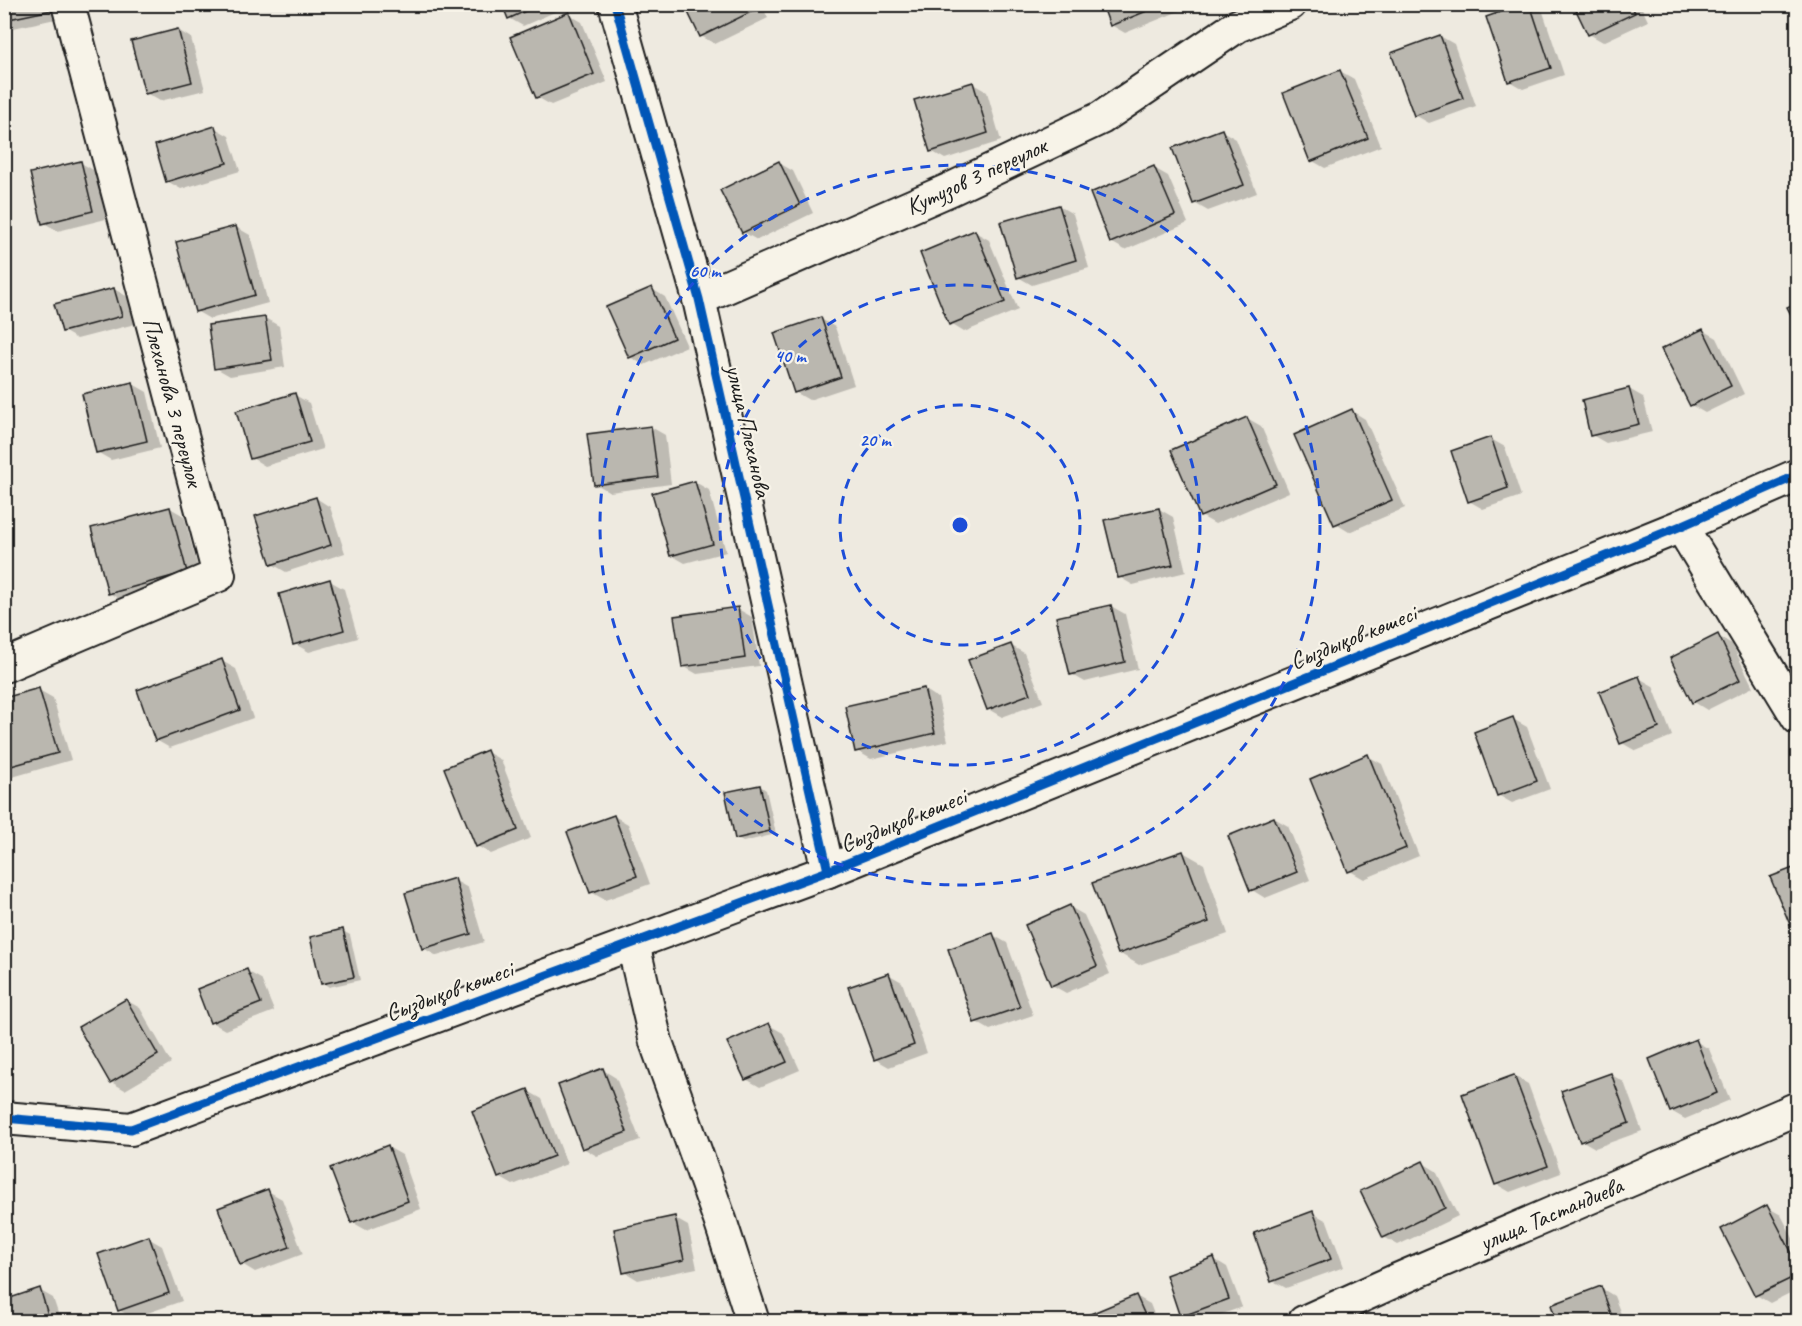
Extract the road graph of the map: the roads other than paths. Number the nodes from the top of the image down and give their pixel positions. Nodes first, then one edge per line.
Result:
1 (68, 4) edge
2 (615, 4) edge
3 (1290, 4) edge
4 (1236, 15) edge
5 (699, 299) junction
6 (1797, 475) edge
7 (1681, 526) junction
8 (4, 666) edge
9 (1797, 718) edge
10 (828, 871) junction
11 (633, 944) junction
12 (1797, 1108) edge
13 (4, 1118) edge
14 (753, 1322) edge
15 (1305, 1322) edge

1 - 8 street, Плеханова 3 переулок
2 - 5 street, улица Плеханова
3 - 4 street, Кутузов 3 переулок
4 - 5 street, Кутузов 3 переулок
5 - 10 street, улица Плеханова
6 - 7 street, Сыздықов көшесі
7 - 9 street
7 - 10 street, Сыздықов көшесі
10 - 11 street, Сыздықов көшесі
11 - 13 street, Сыздықов көшесі
11 - 14 street
12 - 15 street, улица Тастандиева

